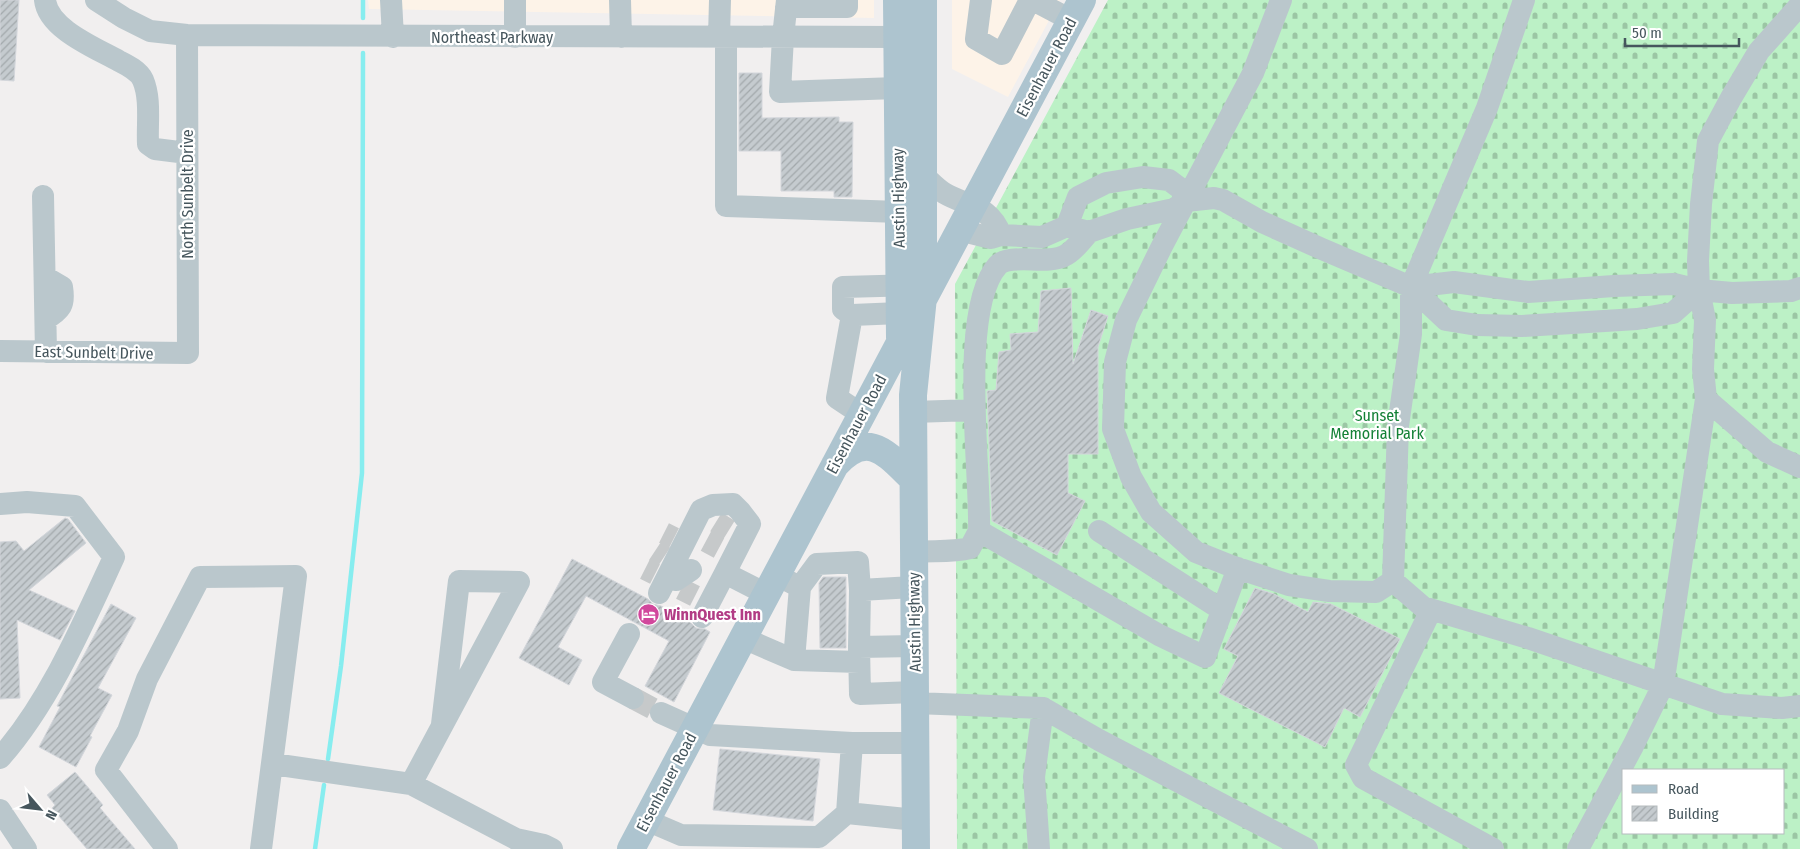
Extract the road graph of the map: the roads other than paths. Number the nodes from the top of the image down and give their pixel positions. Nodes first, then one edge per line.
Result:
1 (45, 0) edge
2 (96, 0) edge
3 (391, 0) edge
4 (515, 0) edge
5 (620, 0) edge
6 (720, 0) edge
7 (847, 0) edge
8 (897, 0) edge
9 (923, 0) edge
10 (981, 0) edge
11 (1281, 0) edge
12 (1524, 0) edge
13 (1036, 1) edge
14 (786, 4) edge
15 (1800, 5) edge
16 (1077, 10) edge
17 (187, 35) junction
18 (393, 37) junction
19 (514, 37) junction
20 (622, 37) junction
21 (723, 37) junction
22 (782, 37) junction
23 (897, 38) junction
24 (897, 88) junction
25 (187, 153) junction
26 (923, 176) junction
27 (43, 196) dead end
28 (1186, 200) junction
29 (973, 204) junction
30 (899, 212) junction
31 (1067, 226) junction
32 (959, 230) junction
33 (1089, 232) junction
34 (1001, 235) junction
35 (1411, 287) junction
36 (1800, 288) edge
37 (1699, 290) junction
38 (911, 295) junction
39 (900, 341) junction
40 (0, 351) edge
41 (46, 352) junction
42 (188, 354) joint
43 (1706, 399) junction
44 (913, 403) junction
45 (974, 410) junction
46 (861, 414) junction
47 (834, 466) junction
48 (1800, 467) edge
49 (913, 479) junction
50 (0, 504) edge
51 (979, 531) junction
52 (1099, 531) dead end
53 (913, 552) junction
54 (696, 565) dead end
55 (1238, 568) junction
56 (1393, 581) junction
57 (771, 585) junction
58 (800, 587) junction
59 (913, 587) junction
60 (860, 590) junction
61 (1222, 610) junction
62 (1431, 610) junction
63 (629, 634) dead end
64 (743, 638) junction
65 (914, 646) junction
66 (859, 654) junction
67 (794, 660) junction
68 (1663, 685) junction
69 (633, 698) tunnel mouth
70 (915, 698) junction
71 (1800, 706) edge
72 (1042, 708) junction
73 (661, 713) tunnel mouth
74 (442, 724) junction
75 (695, 729) junction
76 (915, 743) junction
77 (852, 744) junction
78 (3, 747) edge
79 (273, 764) junction
80 (411, 784) junction
81 (0, 810) edge
82 (847, 813) junction
83 (646, 820) junction
84 (916, 820) junction
85 (522, 844) edge
86 (26, 849) edge
87 (167, 849) edge
88 (261, 849) edge
89 (552, 849) edge
90 (631, 849) edge
91 (916, 849) edge
92 (1039, 849) edge
93 (1307, 849) edge
94 (1494, 849) edge
95 (1578, 849) edge

1 - 25 street
2 - 17 street, Northeast Parkway
3 - 18 street
4 - 19 street
5 - 20 street
6 - 21 street
7 - 14 street
8 - 23 main road, Austin Highway
9 - 26 main road, Austin Highway
10 - 13 street
11 - 28 street
12 - 35 street
13 - 16 street
14 - 22 street
15 - 37 street
16 - 29 main road, Eisenhauer Road
17 - 18 street, Northeast Parkway
17 - 25 street, North Sunbelt Drive
18 - 19 street, Northeast Parkway
19 - 20 street, Northeast Parkway
20 - 21 street, Northeast Parkway
21 - 22 street, Northeast Parkway
21 - 30 street
22 - 23 street, Northeast Parkway
22 - 24 street
23 - 24 main road, Austin Highway
24 - 30 main road, Austin Highway
25 - 42 street, North Sunbelt Drive
26 - 29 street
26 - 38 main road, Austin Highway
27 - 41 street
28 - 31 street
28 - 33 street
28 - 35 street
28 - 55 street
29 - 32 main road, Eisenhauer Road
29 - 34 street
30 - 38 main road, Austin Highway
31 - 33 street
31 - 34 street
32 - 34 street
32 - 38 main road, Eisenhauer Road
33 - 45 street
35 - 37 street
35 - 37 street
35 - 56 street
36 - 37 street
37 - 43 street
38 - 39 main road, Austin Highway
38 - 44 main road, Austin Highway
38 - 46 street
39 - 44 main road, Austin Highway
39 - 46 main road, Eisenhauer Road
40 - 41 street, East Sunbelt Drive
41 - 42 street, East Sunbelt Drive
43 - 48 street
43 - 68 street
44 - 45 street
44 - 49 main road, Austin Highway
45 - 51 street
46 - 47 main road, Eisenhauer Road
47 - 49 main road
47 - 57 main road, Eisenhauer Road
49 - 53 main road, Austin Highway
50 - 78 street
51 - 53 street
51 - 61 street
52 - 61 street
53 - 59 main road, Austin Highway
54 - 57 street
55 - 56 street
55 - 61 street
56 - 62 street
57 - 58 street
57 - 64 main road, Eisenhauer Road
58 - 60 street
58 - 67 street
59 - 60 street
59 - 65 main road, Austin Highway
60 - 66 street
62 - 68 street
62 - 94 street
63 - 69 street
64 - 67 street
64 - 75 main road, Eisenhauer Road
65 - 66 street
65 - 70 main road, Austin Highway
66 - 67 street
66 - 70 street
68 - 71 street
68 - 95 street
70 - 72 street
70 - 76 main road, Austin Highway
72 - 92 street
72 - 93 street
73 - 75 street
74 - 74 street
74 - 80 street
75 - 77 street
75 - 83 main road, Eisenhauer Road
76 - 77 street
76 - 84 main road, Austin Highway
77 - 82 street
79 - 80 street
79 - 87 street
79 - 88 street
80 - 85 street
81 - 86 street
82 - 83 street
82 - 84 street
83 - 90 main road, Eisenhauer Road
84 - 91 main road, Austin Highway
85 - 89 street

